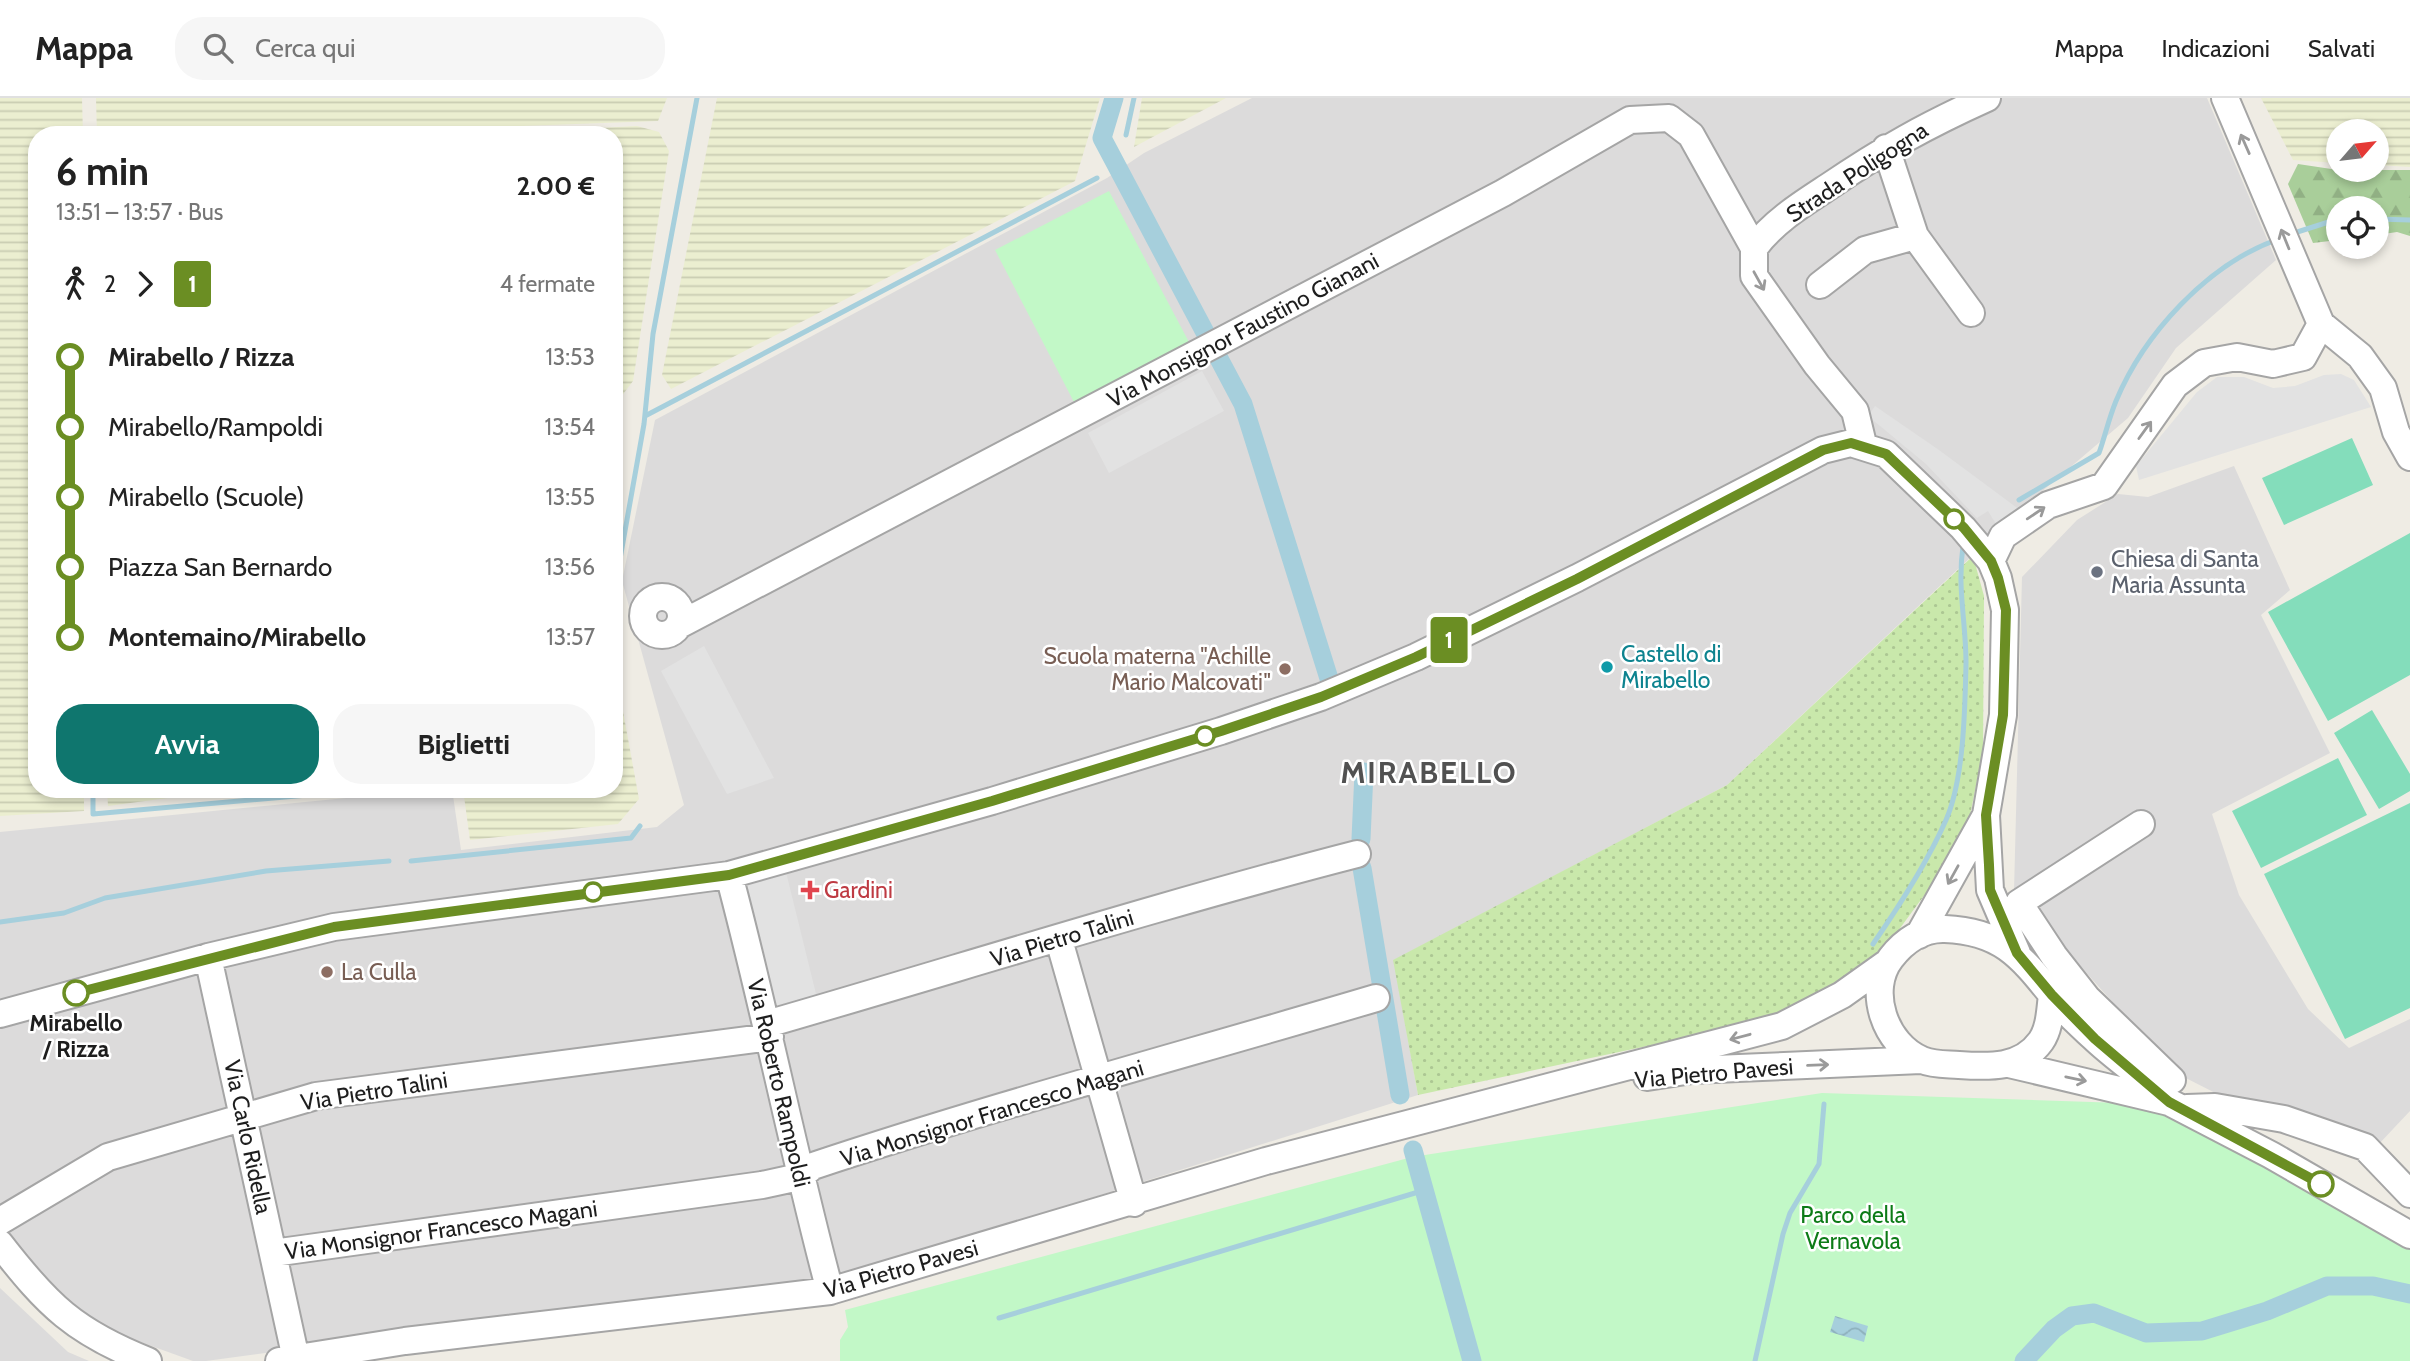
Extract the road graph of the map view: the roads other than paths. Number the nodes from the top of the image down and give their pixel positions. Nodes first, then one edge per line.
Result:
1 (1987, 98) edge
2 (2225, 98) edge
3 (1886, 148) junction
4 (1914, 236) junction
5 (1754, 248) junction
6 (1820, 285) dead end
7 (1971, 313) dead end
8 (2321, 324) junction
9 (2360, 356) junction
10 (2303, 357) junction
11 (1863, 444) junction
12 (2410, 457) edge
13 (1991, 561) junction
14 (679, 625) dead end
15 (1986, 815) junction
16 (2141, 824) dead end
17 (1357, 853) dead end
18 (729, 875) junction
19 (1919, 935) junction
20 (1059, 940) junction
21 (208, 957) junction
22 (2035, 960) junction
23 (1887, 963) junction
24 (2052, 995) junction
25 (1376, 999) dead end
26 (0, 1014) edge
27 (768, 1030) junction
28 (1921, 1060) junction
29 (2009, 1064) junction
30 (1099, 1081) junction
31 (2174, 1097) junction
32 (1507, 1098) junction
33 (244, 1117) junction
34 (799, 1177) junction
35 (2410, 1194) edge
36 (1134, 1203) junction
37 (0, 1221) edge
38 (2410, 1235) edge
39 (0, 1244) edge
40 (273, 1253) junction
41 (830, 1291) junction
42 (287, 1360) edge
43 (148, 1361) edge

1 - 3 street, Strada Poligogna
8 -> 2 street
3 - 4 street
3 - 5 street, Strada Poligogna
4 - 6 street
4 - 7 street
5 -> 11 street
5 - 14 street, Via Monsignor Faustino Gianani
8 - 9 street
8 - 10 street
9 - 10 street
9 - 12 street
13 -> 10 street
11 - 13 street
11 - 18 street
13 - 15 street
15 -> 19 street
15 - 22 street
16 - 22 street
17 - 20 street, Via Pietro Talini
18 - 21 street
18 - 27 street, Via Roberto Rampoldi
19 - 22 street
19 - 23 street
20 - 27 street, Via Pietro Talini
20 - 30 street
21 - 26 street
21 - 33 street, Via Carlo Ridella
22 - 24 street
22 - 31 street
23 - 28 street
23 -> 32 street, Via Pietro Pavesi
24 - 29 street
24 - 31 street
25 - 30 street, Via Monsignor Francesco Magani
27 - 33 street, Via Pietro Talini
27 - 34 street, Via Roberto Rampoldi
28 - 29 street
32 -> 28 street, Via Pietro Pavesi
29 -> 31 street
30 - 34 street, Via Monsignor Francesco Magani
30 - 36 street
31 - 35 street
31 - 38 street
32 - 36 street, Via Pietro Pavesi
33 - 37 street, Via Pietro Talini
33 - 40 street, Via Carlo Ridella
34 - 40 street, Via Monsignor Francesco Magani
34 - 41 street, Via Roberto Rampoldi
36 - 41 street, Via Pietro Pavesi
39 - 43 street
40 - 42 street, Via Carlo Ridella
41 - 42 street, Via Pietro Pavesi

